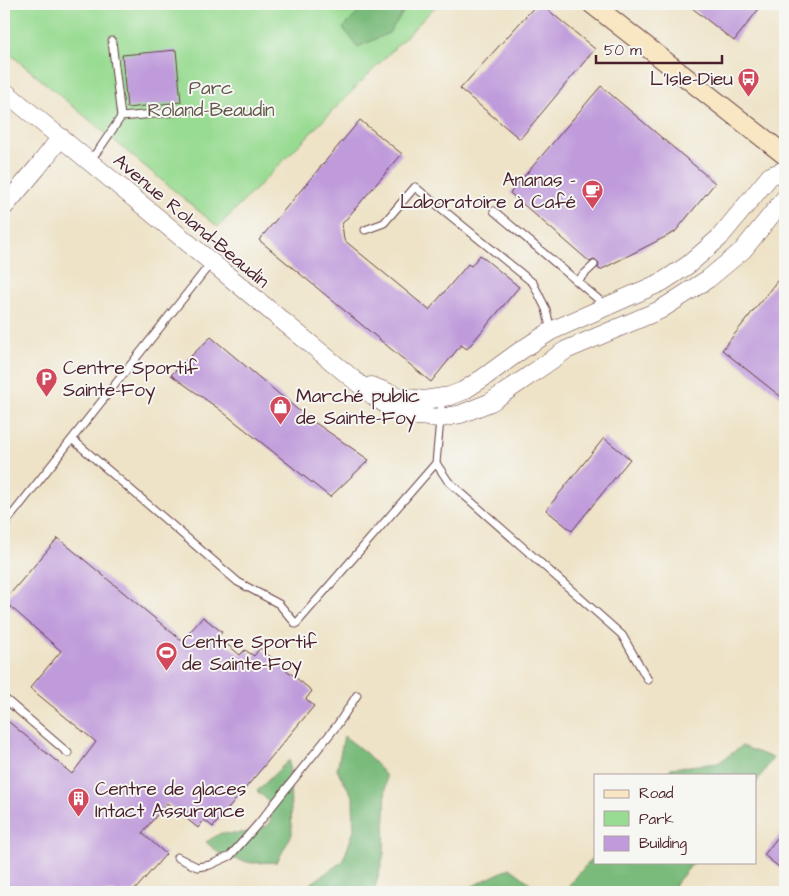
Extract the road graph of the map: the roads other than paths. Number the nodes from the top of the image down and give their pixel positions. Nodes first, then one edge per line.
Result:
1 (592, 4) edge
2 (112, 41) dead end
3 (4, 92) edge
4 (188, 111) dead end
5 (121, 117) junction
6 (61, 137) junction
7 (785, 155) edge
8 (88, 161) junction
9 (785, 170) edge
10 (785, 198) edge
11 (4, 207) edge
12 (494, 210) dead end
13 (365, 230) dead end
14 (211, 263) junction
15 (594, 265) dead end
16 (577, 281) junction
17 (608, 307) junction
18 (551, 331) junction
19 (354, 380) junction
20 (442, 398) junction
21 (441, 418) junction
22 (72, 439) junction
23 (436, 464) junction
24 (4, 525) edge
25 (648, 680) dead end
26 (358, 695) dead end
27 (4, 698) edge
28 (68, 753) dead end
29 (177, 857) dead end

1 - 7 main road
2 - 5 lane
3 - 6 street, Avenue Roland-Beaudin
4 - 5 lane
5 - 8 lane
6 - 8 street, Avenue Roland-Beaudin
6 - 11 street
8 - 14 street, Avenue Roland-Beaudin
9 - 17 street, Avenue Roland-Beaudin
10 - 21 street, Avenue Roland-Beaudin
12 - 16 lane
13 - 18 lane
14 - 19 street, Avenue Roland-Beaudin
14 - 22 lane
15 - 16 lane
16 - 17 lane
17 - 18 street, Avenue Roland-Beaudin
18 - 20 street, Avenue Roland-Beaudin
19 - 20 street, Avenue Roland-Beaudin
19 - 21 street, Avenue Roland-Beaudin
20 - 21 lane
21 - 23 lane
22 - 23 lane
22 - 24 lane
23 - 25 lane
26 - 29 lane
27 - 28 lane

